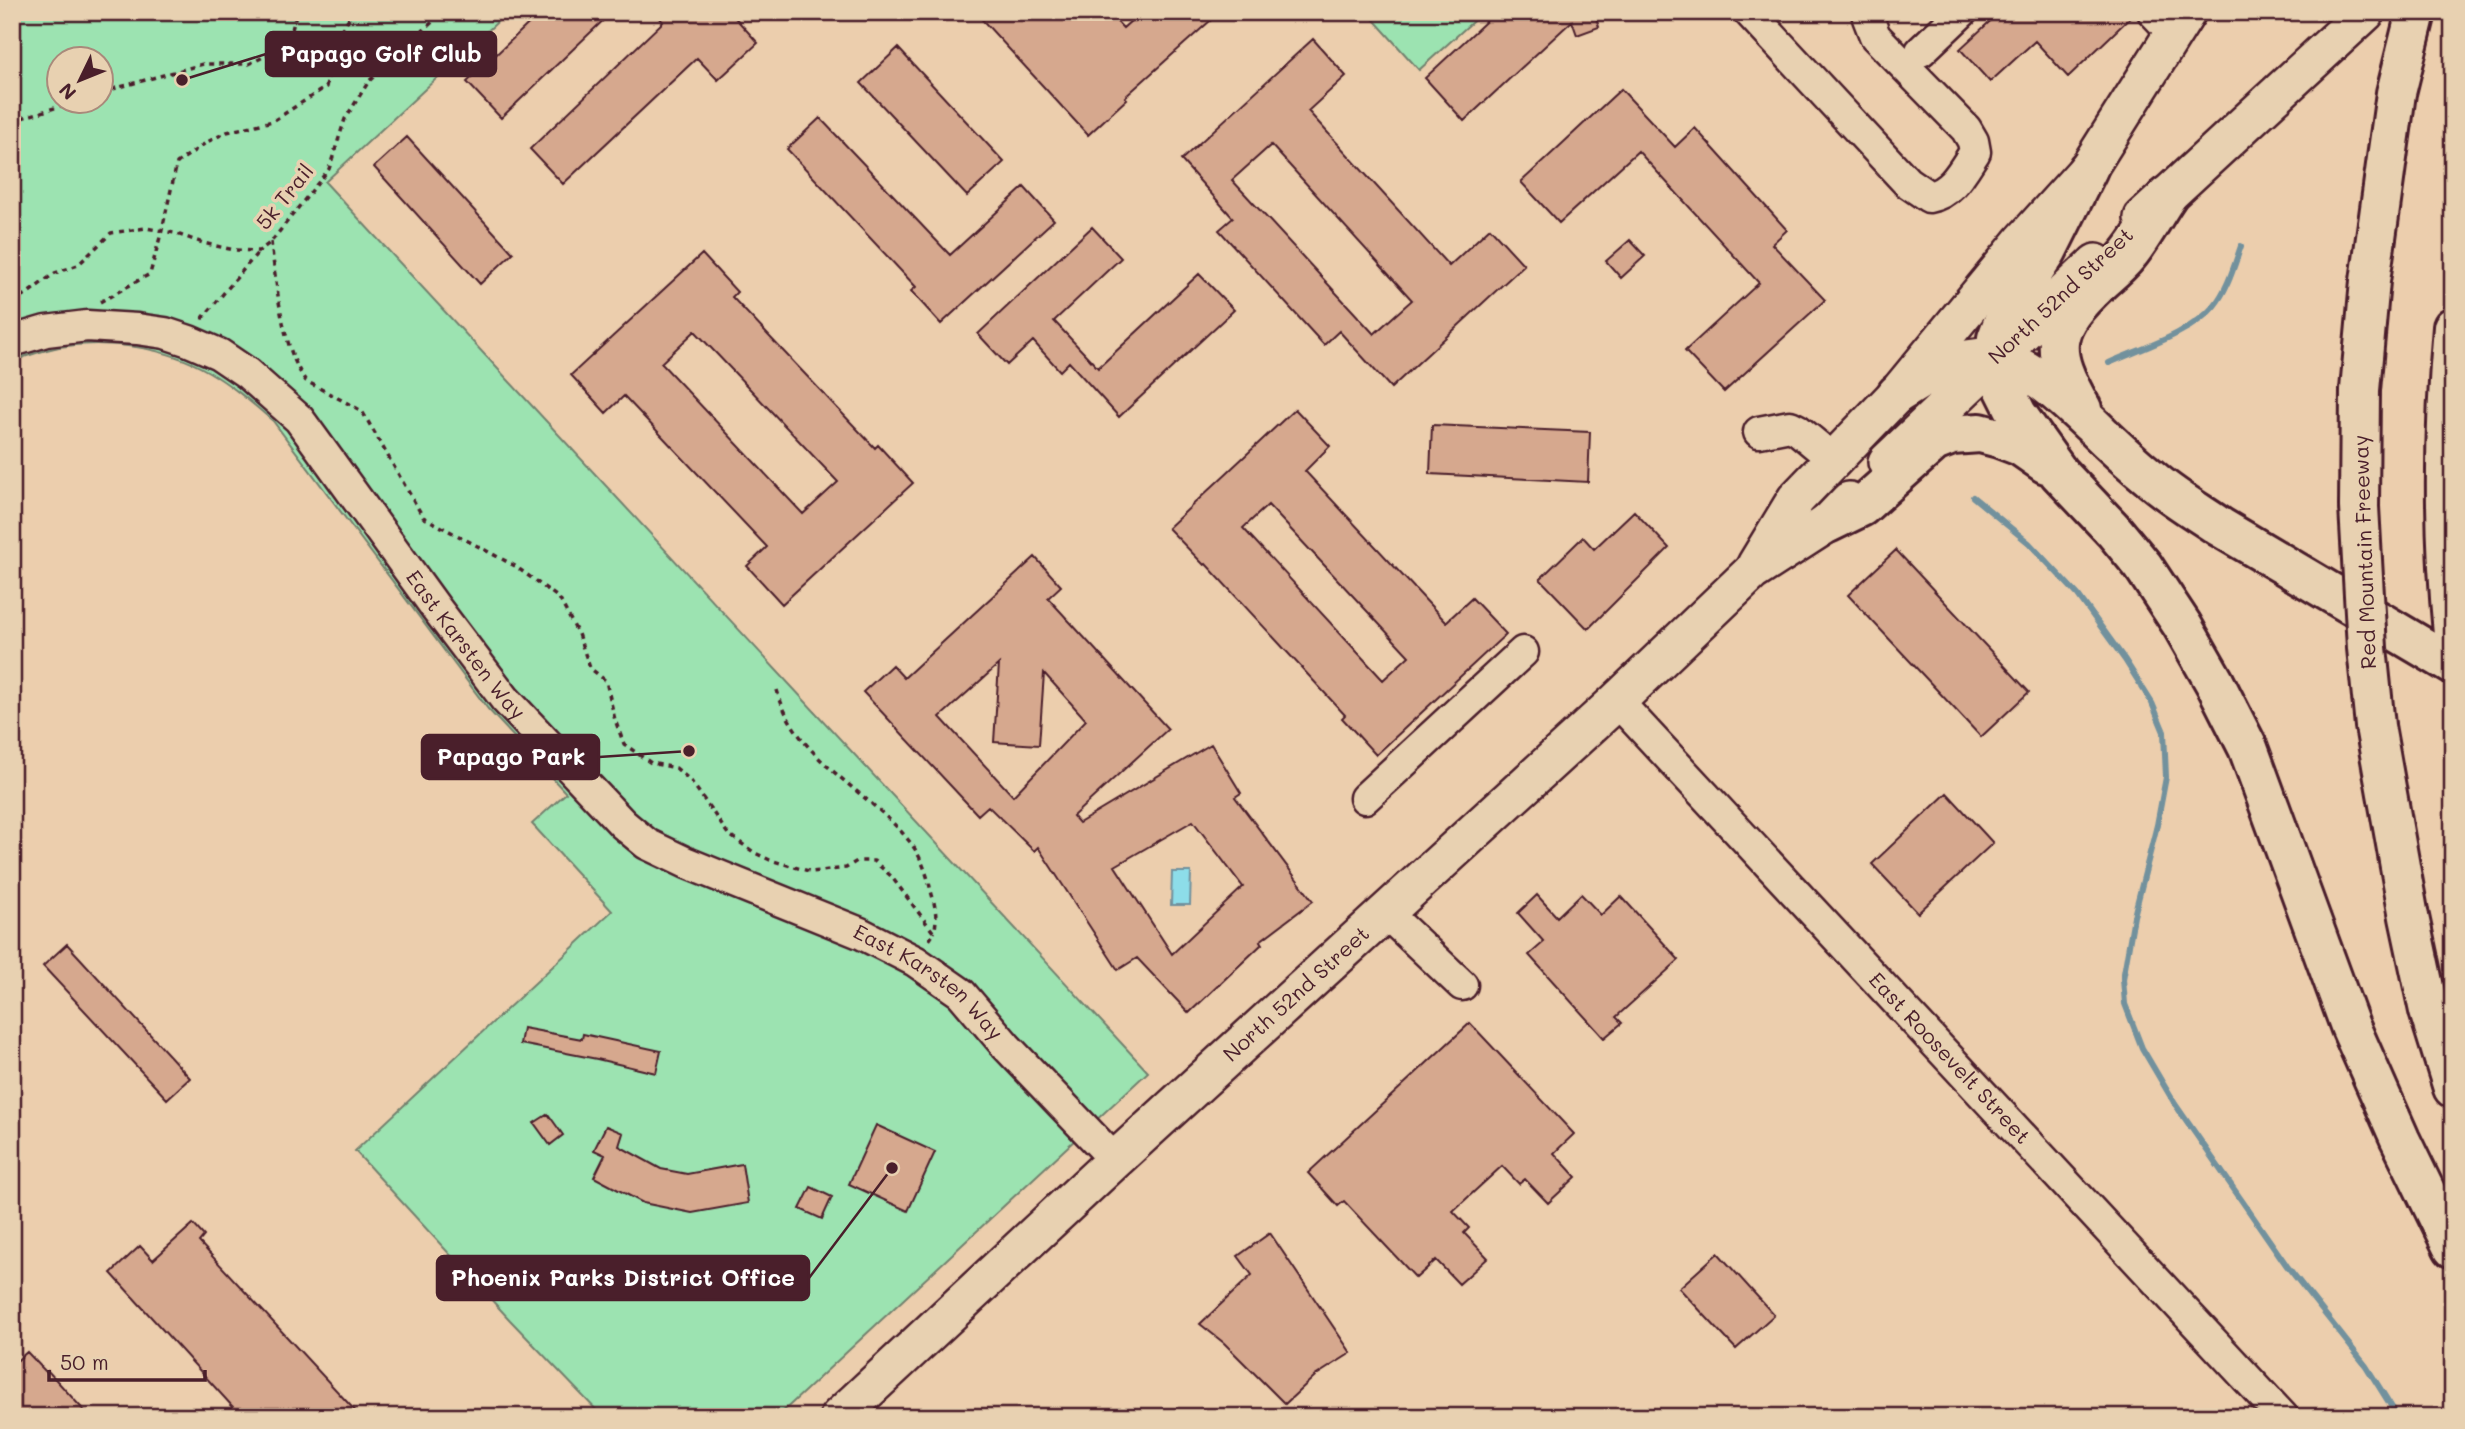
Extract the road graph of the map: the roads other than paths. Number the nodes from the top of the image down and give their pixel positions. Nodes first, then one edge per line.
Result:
1 (1749, 12) edge
2 (1871, 12) edge
3 (1962, 12) edge
4 (2366, 12) edge
5 (2416, 12) edge
6 (2171, 19) edge
7 (1921, 51) dead end
8 (2088, 169) junction
9 (2167, 196) junction
10 (2453, 327) edge
11 (12, 341) edge
12 (1994, 359) junction
13 (1897, 394) junction
14 (2092, 426) junction
15 (1759, 432) dead end
16 (1833, 459) junction
17 (2059, 474) junction
18 (1828, 523) junction
19 (1752, 572) junction
20 (2453, 633) edge
21 (1523, 652) dead end
22 (2453, 665) edge
23 (1617, 701) junction
24 (1364, 798) dead end
25 (1386, 913) junction
26 (1462, 985) dead end
27 (2453, 1088) edge
28 (1115, 1160) junction
29 (2453, 1248) edge
30 (839, 1417) edge
31 (2283, 1417) edge

1 - 2 street
3 - 7 street
4 - 9 main road, North 52nd Street
5 - 27 highway, Red Mountain Freeway, bridge
6 - 8 main road, North 52nd Street
8 - 12 highway
8 - 13 main road, North 52nd Street
9 - 12 main road, North 52nd Street
9 - 14 highway
10 - 20 highway
11 - 28 street, East Karsten Way
12 - 13 highway
12 - 14 highway
12 - 17 highway
12 - 18 main road, North 52nd Street
13 - 16 main road, North 52nd Street
14 - 22 highway
15 - 16 street
16 - 19 main road, North 52nd Street
17 - 18 highway
17 - 29 highway
18 - 19 main road, North 52nd Street
19 - 23 main road, North 52nd Street
21 - 24 street
23 - 25 main road, North 52nd Street
23 - 31 street, East Roosevelt Street
25 - 26 street
25 - 28 main road, North 52nd Street
28 - 30 main road, North 52nd Street

